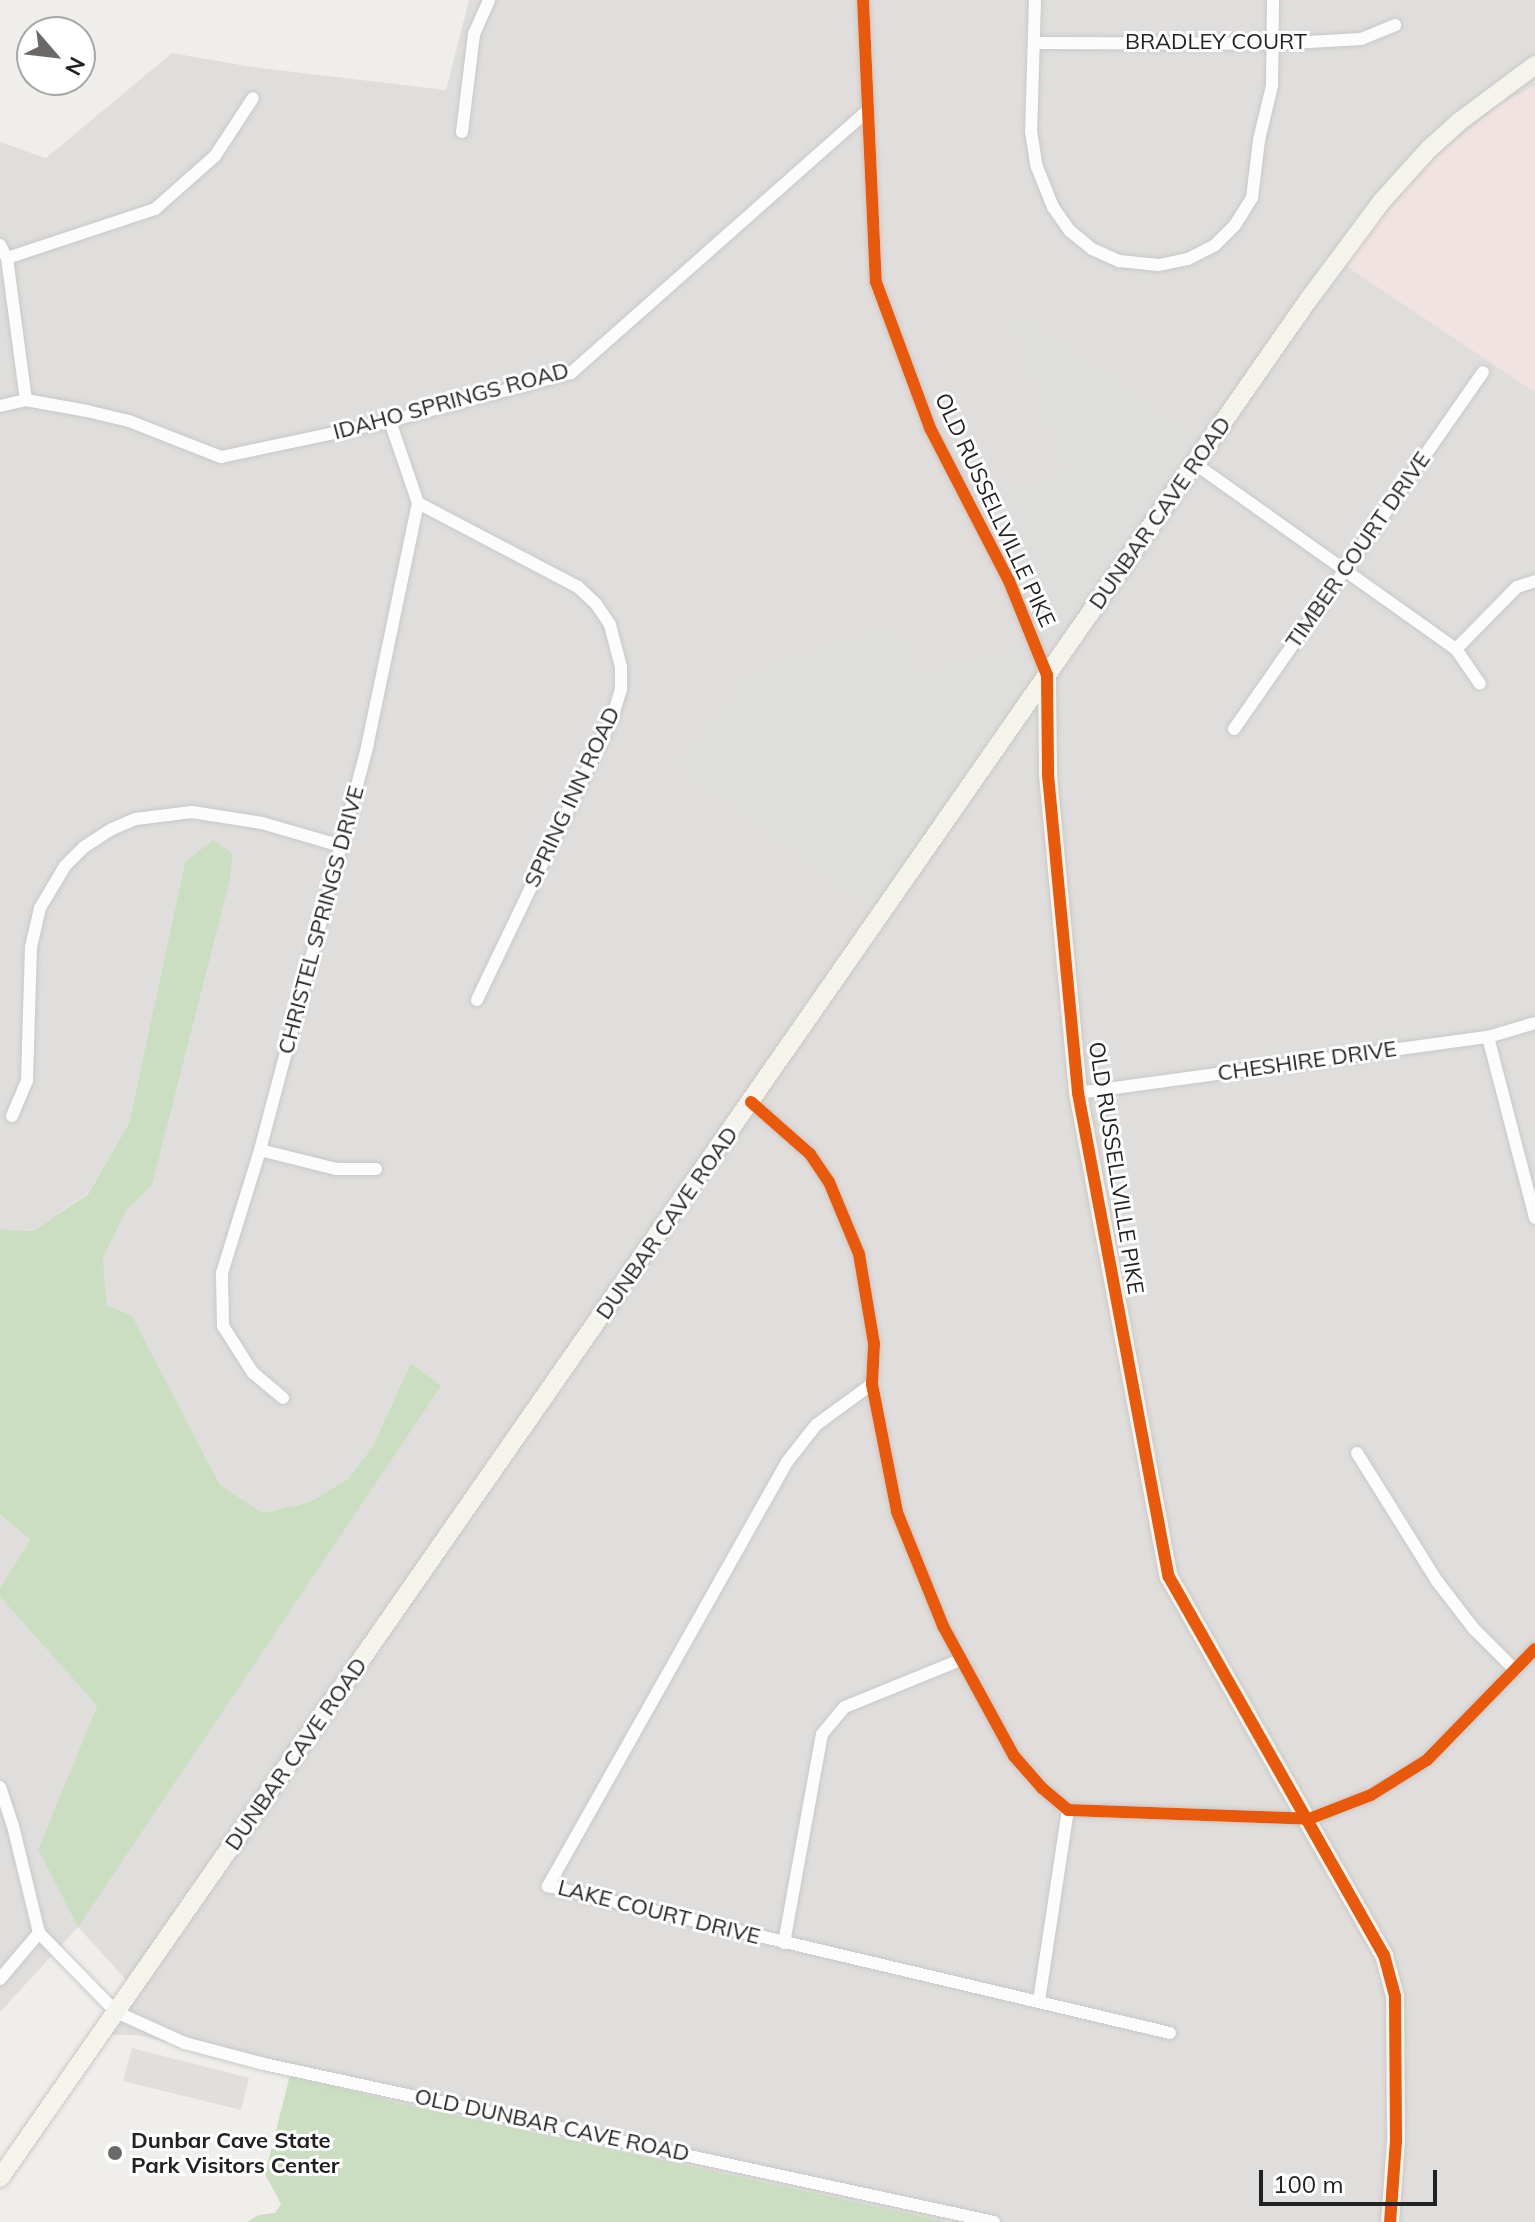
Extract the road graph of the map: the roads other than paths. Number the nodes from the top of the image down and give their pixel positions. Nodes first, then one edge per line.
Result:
1 (489, 0) edge
2 (863, 0) edge
3 (1035, 0) edge
4 (1273, 0) edge
5 (1395, 25) dead end
6 (1034, 43) junction
7 (1273, 44) junction
8 (1535, 65) edge
9 (253, 98) dead end
10 (865, 113) junction
11 (462, 132) dead end
12 (0, 245) edge
13 (7, 258) junction
14 (1483, 372) dead end
15 (26, 400) junction
16 (0, 406) edge
17 (390, 421) junction
18 (1194, 463) junction
19 (418, 503) junction
20 (1346, 568) junction
21 (1535, 581) edge
22 (1456, 649) junction
23 (1047, 675) junction
24 (1480, 684) dead end
25 (1234, 729) dead end
26 (341, 846) junction
27 (477, 1000) dead end
28 (1535, 1023) edge
29 (1488, 1037) junction
30 (1078, 1093) junction
31 (751, 1102) junction
32 (12, 1116) dead end
33 (260, 1150) junction
34 (376, 1169) dead end
35 (1535, 1218) edge
36 (872, 1384) junction
37 (283, 1398) dead end
38 (1357, 1453) dead end
39 (1535, 1649) edge
40 (960, 1660) junction
41 (1515, 1670) junction
42 (0, 1787) edge
43 (1068, 1810) junction
44 (1309, 1819) junction
45 (39, 1933) junction
46 (784, 1943) junction
47 (0, 1979) edge
48 (1039, 2001) junction
49 (116, 2012) junction
50 (1170, 2033) dead end
51 (0, 2178) edge
52 (994, 2222) edge
53 (1390, 2222) edge

1 - 11 street
2 - 10 street, OLD RUSSELLVILLE PIKE
3 - 6 street
4 - 7 street
5 - 7 street, BRADLEY COURT
6 - 7 street, BRADLEY COURT
6 - 7 street
8 - 18 main road, DUNBAR CAVE ROAD
9 - 13 street
10 - 17 street, IDAHO SPRINGS ROAD
10 - 23 street, OLD RUSSELLVILLE PIKE
12 - 13 street
13 - 15 street
14 - 20 street, TIMBER COURT DRIVE
15 - 16 street, IDAHO SPRINGS ROAD
15 - 17 street, IDAHO SPRINGS ROAD
17 - 19 street
18 - 20 street
18 - 23 main road, DUNBAR CAVE ROAD
19 - 26 street, CHRISTEL SPRINGS DRIVE
19 - 27 street, SPRING INN ROAD
20 - 22 street
20 - 25 street, TIMBER COURT DRIVE
21 - 22 street
22 - 24 street
23 - 30 main road, OLD RUSSELLVILLE PIKE
23 - 31 main road, DUNBAR CAVE ROAD
26 - 32 street
26 - 33 street, CHRISTEL SPRINGS DRIVE
28 - 29 street, CHESHIRE DRIVE
29 - 30 street, CHESHIRE DRIVE
29 - 35 street
30 - 44 main road, OLD RUSSELLVILLE PIKE
31 - 36 street
31 - 49 main road, DUNBAR CAVE ROAD
33 - 34 street
33 - 37 street, CHRISTEL SPRINGS DRIVE
36 - 40 street
36 - 46 street, LAKE COURT DRIVE
38 - 41 street
39 - 41 street
40 - 43 street
40 - 46 street
41 - 44 street
42 - 45 street
43 - 44 street
43 - 48 street
44 - 53 main road, OLD RUSSELLVILLE PIKE
45 - 47 street
45 - 49 street
46 - 48 street, LAKE COURT DRIVE
48 - 50 street, LAKE COURT DRIVE
49 - 51 main road, DUNBAR CAVE ROAD
49 - 52 street, OLD DUNBAR CAVE ROAD

